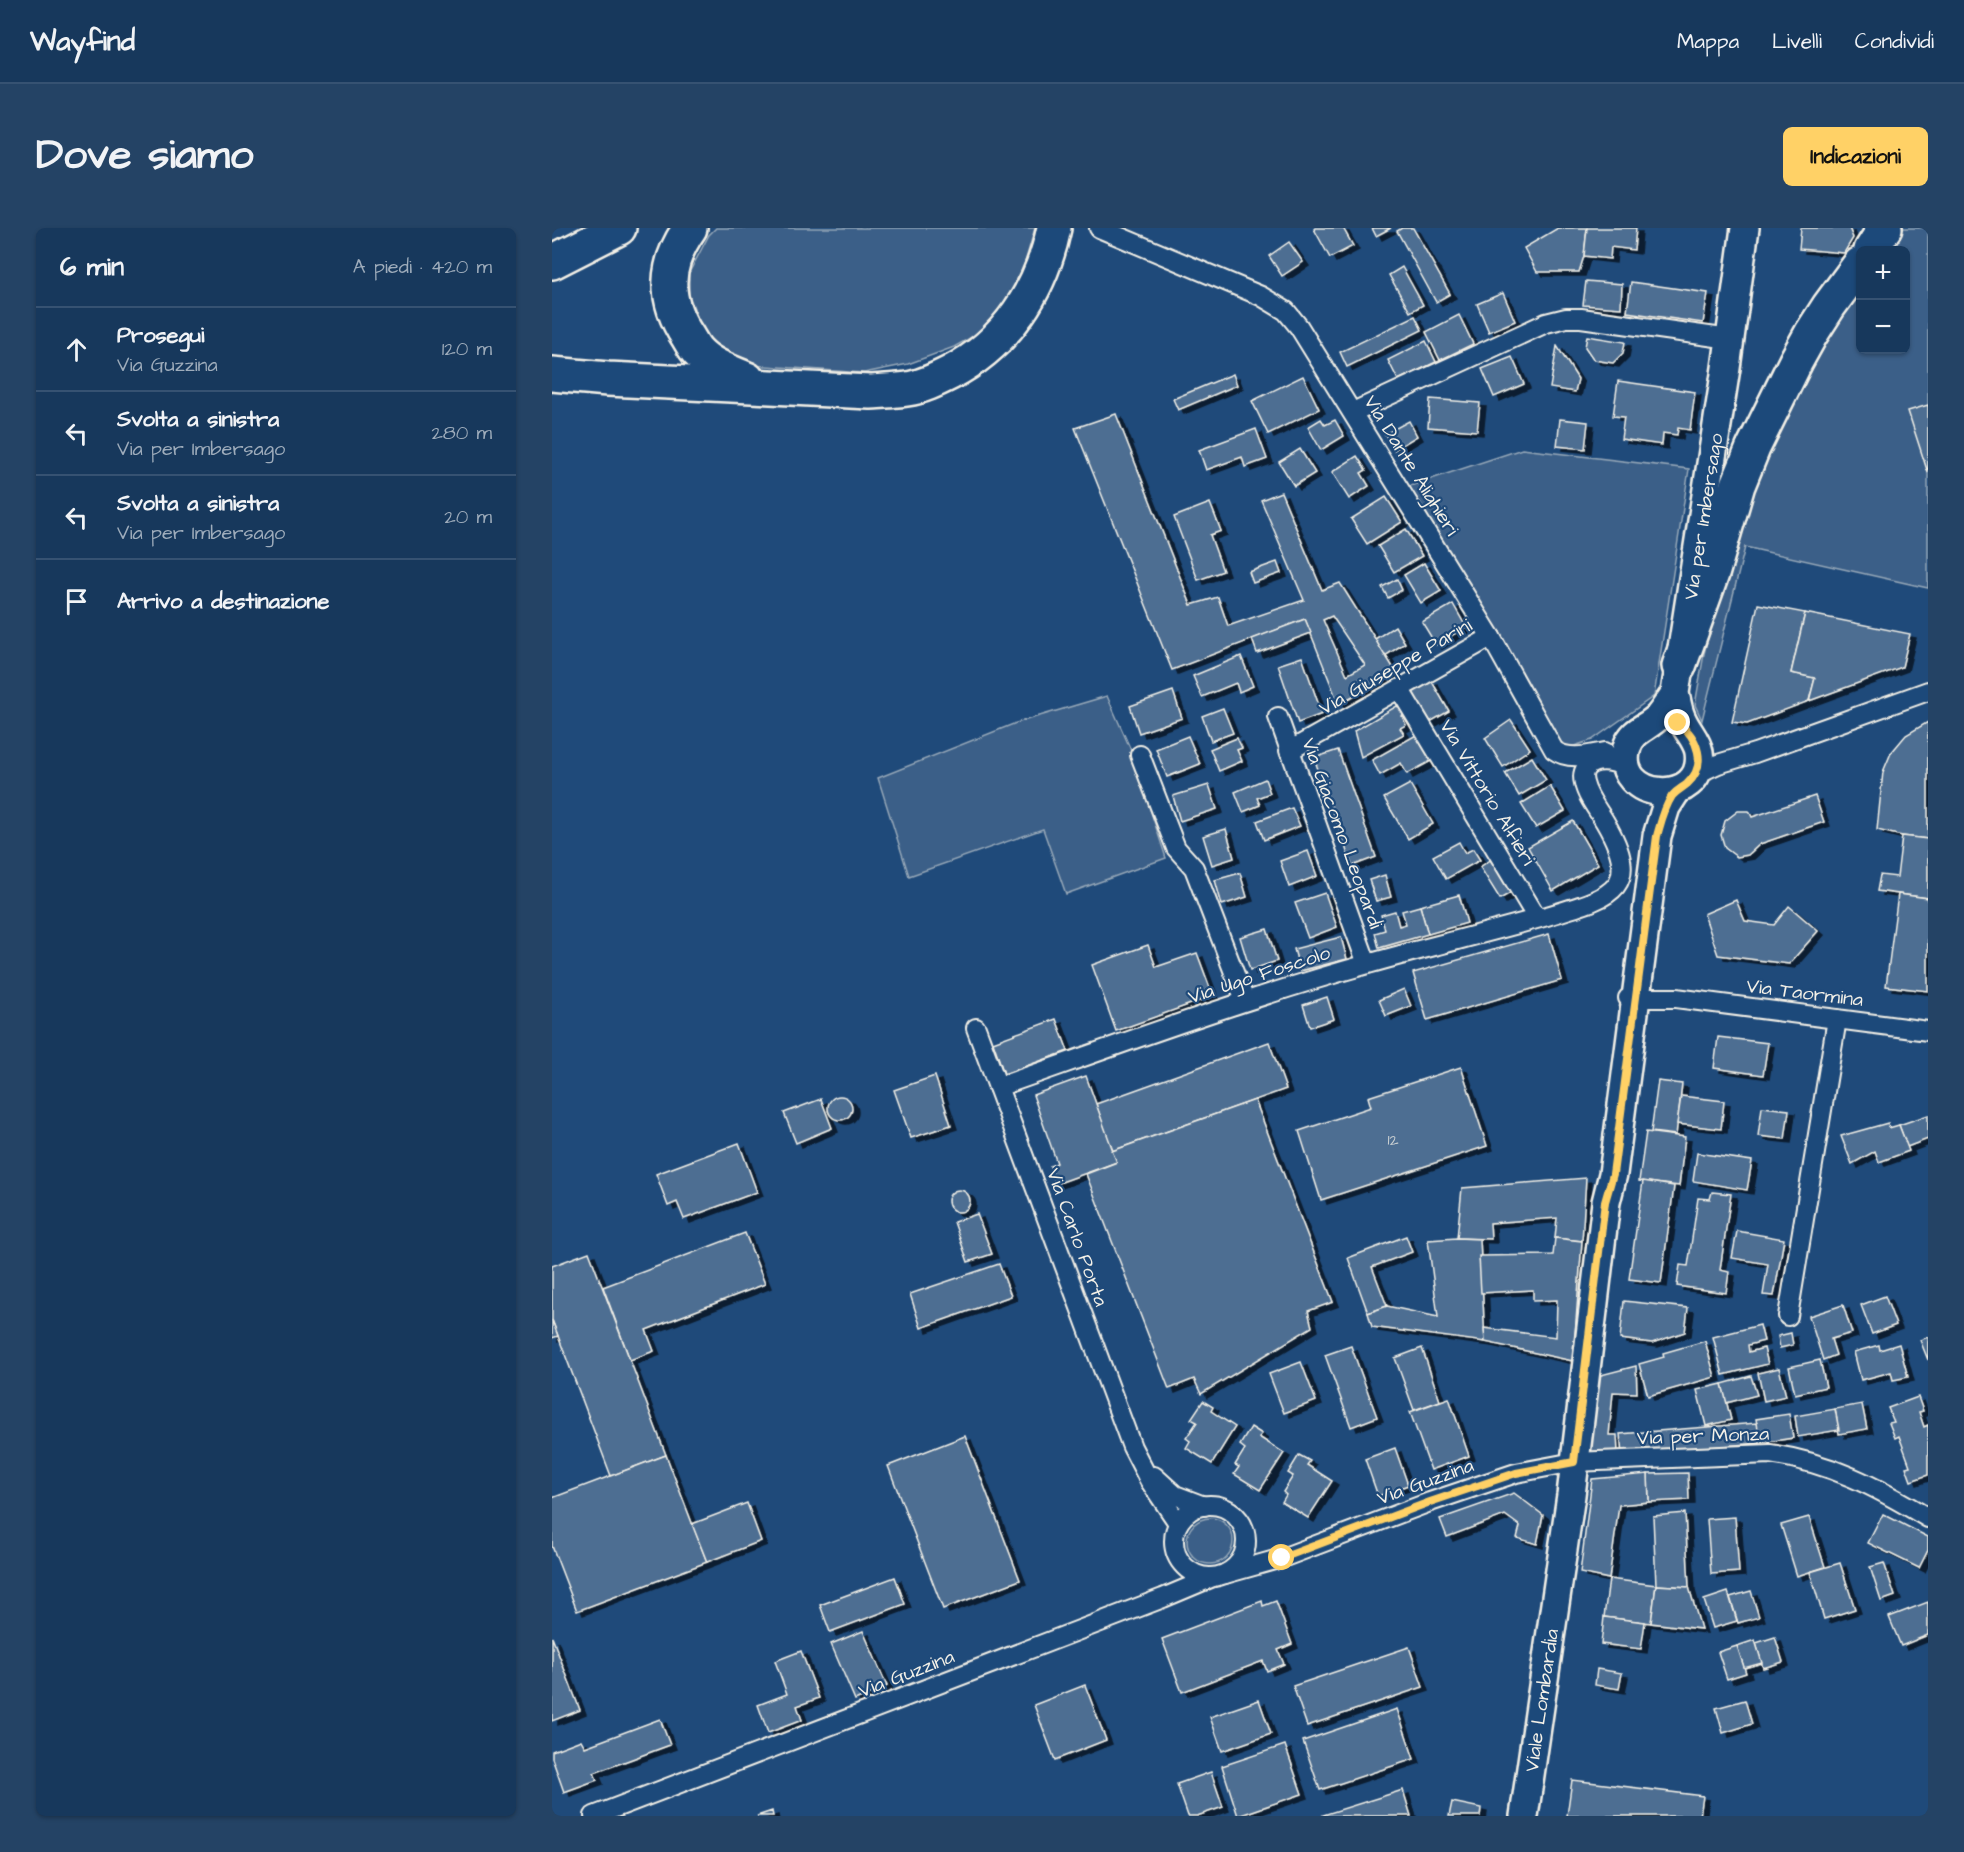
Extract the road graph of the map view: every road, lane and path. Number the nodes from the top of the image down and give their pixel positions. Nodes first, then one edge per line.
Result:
1 (619, 228) edge
2 (690, 228) edge
3 (1054, 228) edge
4 (1099, 228) edge
5 (1745, 228) edge
6 (1885, 228) edge
7 (1874, 246) edge
8 (552, 262) edge
9 (1856, 269) edge
10 (1730, 339) junction
11 (552, 374) edge
12 (763, 386) junction
13 (1353, 412) junction
14 (1491, 637) junction
15 (1677, 679) junction
16 (1400, 690) junction
17 (1928, 691) edge
18 (1278, 717) dead end
19 (1642, 729) junction
20 (1692, 736) junction
21 (1289, 751) junction
22 (1140, 755) dead end
23 (1732, 760) junction
24 (1636, 780) junction
25 (1685, 783) junction
26 (1538, 918) junction
27 (1367, 964) junction
28 (1640, 971) junction
29 (1632, 998) junction
30 (1676, 998) junction
31 (1245, 1001) junction
32 (1837, 1019) junction
33 (976, 1028) dead end
34 (1928, 1031) edge
35 (998, 1087) junction
36 (1788, 1316) dead end
37 (1140, 1462) junction
38 (1574, 1462) junction
39 (1204, 1506) junction
40 (1928, 1518) edge
41 (1178, 1524) junction
42 (1246, 1539) junction
43 (1294, 1554) junction
44 (1187, 1569) junction
45 (1219, 1575) junction
46 (1557, 1584) joint
47 (1163, 1598) junction
48 (594, 1816) edge
49 (1524, 1816) edge

1 - 8 highway
2 - 12 highway
3 - 12 highway
4 - 13 street, Via Dante Alighieri
5 - 10 main road, Via per Imbersago
6 - 7 highway
9 - 15 highway
10 - 13 street
10 - 15 main road, Via per Imbersago
11 - 12 highway
13 - 14 street, Via Dante Alighieri
14 - 16 street, Via Giuseppe Parini
14 - 19 street, Via Dante Alighieri
15 - 19 main road, Via per Imbersago
15 - 20 main road, Via per Imbersago
16 - 21 street, Via Giuseppe Parini
16 - 26 street, Via Vittorio Alfieri
17 - 23 street
18 - 21 street, Via Giacomo Leopardi
19 - 20 main road
19 - 24 main road, Via per Imbersago
20 - 23 street
20 - 25 main road, Via per Imbersago
21 - 27 street, Via Giacomo Leopardi
22 - 31 street
23 - 25 street
24 - 25 main road
24 - 26 street
24 - 29 main road, Via per Imbersago
25 - 28 main road, Via per Imbersago
26 - 27 street, Via Ugo Foscolo
27 - 31 street, Via Ugo Foscolo
28 - 29 main road, Via per Imbersago
28 - 30 street, Via Taormina
29 - 30 street, Via Taormina
29 - 38 main road, Via per Imbersago
30 - 32 street, Via Taormina
31 - 35 street, Via Ugo Foscolo
32 - 34 street, Via Taormina
32 - 36 street
33 - 35 street, Via Carlo Porta
35 - 37 street, Via Carlo Porta
37 - 39 street, Via Carlo Porta
37 - 41 street, Via Carlo Porta
38 - 40 street, Via per Monza
38 - 43 street, Via Guzzina
38 - 46 main road, Via per Imbersago
39 - 41 street
39 - 42 street
41 - 44 street
42 - 43 street, Via Guzzina
42 - 45 street
43 - 45 street, Via Guzzina
44 - 45 street
44 - 47 street, Via Guzzina
45 - 47 street, Via Guzzina
46 - 49 main road, Viale Lombardia
47 - 48 street, Via Guzzina

